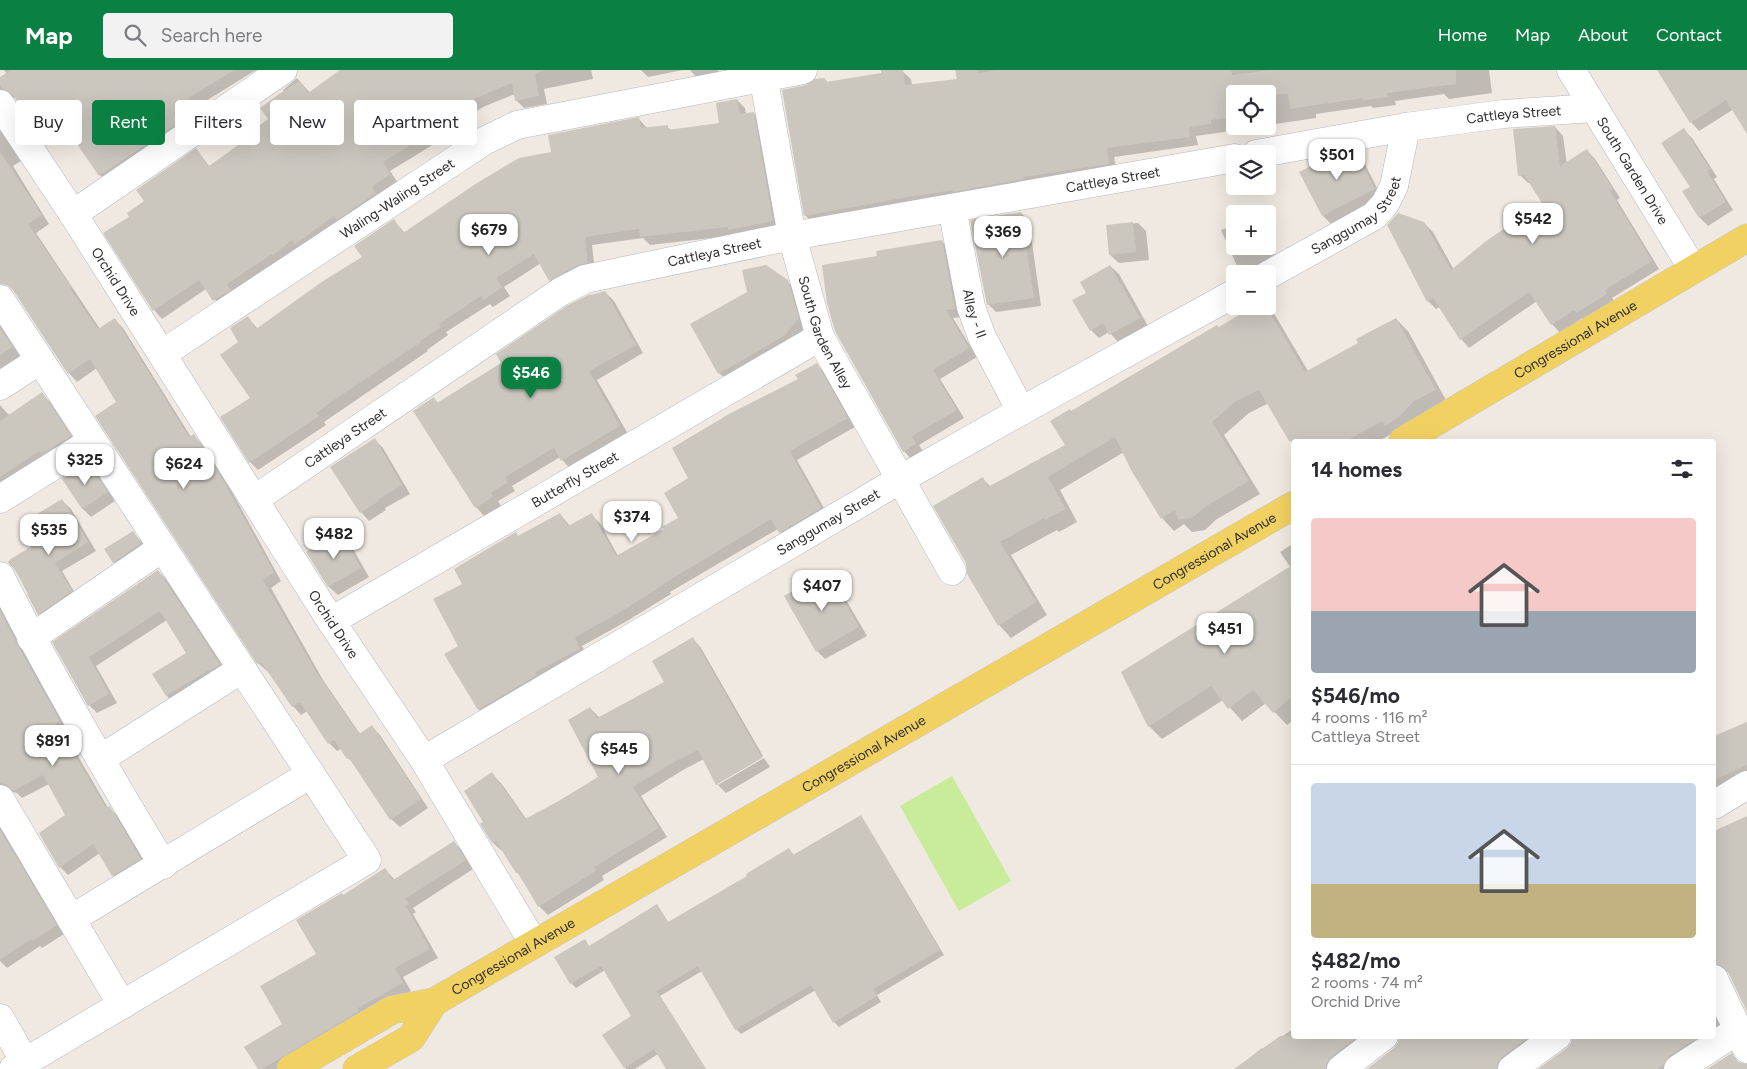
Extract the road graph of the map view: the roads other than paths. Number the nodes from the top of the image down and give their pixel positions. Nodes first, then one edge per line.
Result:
1 (283, 70) edge
2 (803, 70) edge
3 (1578, 72) edge
4 (762, 73) edge
5 (0, 104) edge
6 (1594, 108) junction
7 (1406, 127) junction
8 (1276, 150) edge
9 (1226, 160) edge
10 (952, 208) junction
11 (73, 214) junction
12 (792, 236) junction
13 (1747, 238) edge
14 (1693, 270) junction
15 (1276, 271) edge
16 (1226, 298) edge
17 (0, 299) edge
18 (820, 337) junction
19 (162, 354) junction
20 (40, 360) junction
21 (0, 386) edge
22 (1021, 411) junction
23 (1406, 439) edge
24 (93, 441) junction
25 (901, 479) junction
26 (0, 499) edge
27 (255, 499) junction
28 (1291, 507) edge
29 (162, 548) junction
30 (952, 571) dead end
31 (0, 576) edge
32 (331, 621) junction
33 (31, 638) junction
34 (242, 670) junction
35 (100, 759) junction
36 (424, 760) junction
37 (311, 774) junction
38 (1745, 790) edge
39 (0, 799) edge
40 (1716, 804) edge
41 (163, 864) junction
42 (71, 919) junction
43 (534, 944) junction
44 (1716, 983) edge
45 (434, 1002) junction
46 (122, 1005) junction
47 (0, 1018) edge
48 (1380, 1039) edge
49 (1553, 1039) edge
50 (1743, 1040) edge
51 (19, 1066) edge
52 (291, 1069) edge
53 (357, 1069) edge
54 (1341, 1069) edge
55 (1512, 1069) edge
56 (1678, 1069) edge

1 - 11 street
2 - 4 street, Waling-Waling Street
3 - 6 street, South Garden Drive
4 - 12 street, South Garden Alley
4 - 19 street, Waling-Waling Street
5 - 11 street, Orchid Drive
6 - 7 street, Cattleya Street
6 - 14 street, South Garden Drive
7 - 8 street, Cattleya Street
7 - 15 street, Sanggumay Street
9 - 10 street, Cattleya Street
10 - 12 street, Cattleya Street
10 - 22 street, Alley - II
11 - 19 street, Orchid Drive
12 - 18 street, South Garden Alley
12 - 27 street, Cattleya Street
13 - 14 main road, Congressional Avenue
14 - 23 main road, Congressional Avenue
16 - 22 street, Sanggumay Street
17 - 20 street
18 - 25 street, South Garden Alley
18 - 32 street, Butterfly Street
19 - 27 street, Orchid Drive
20 - 21 street
20 - 24 street
22 - 25 street, Sanggumay Street
24 - 26 street
24 - 29 street
25 - 30 street, South Garden Alley
25 - 36 street, Sanggumay Street
27 - 32 street, Orchid Drive
28 - 43 main road, Congressional Avenue
29 - 33 street
29 - 34 street
31 - 33 street
32 - 36 street, Orchid Drive
33 - 35 street
34 - 35 street
34 - 37 street
35 - 41 street
36 - 43 street, Orchid Drive
37 - 41 street
37 - 46 street
38 - 40 street
39 - 42 street
41 - 42 street
42 - 46 street
43 - 45 main road, Congressional Avenue
44 - 50 street
45 - 52 main road, Congressional Avenue
45 - 53 main road, Congressional Avenue
46 - 51 street
47 - 51 street
48 - 54 street
49 - 55 street
50 - 56 street

